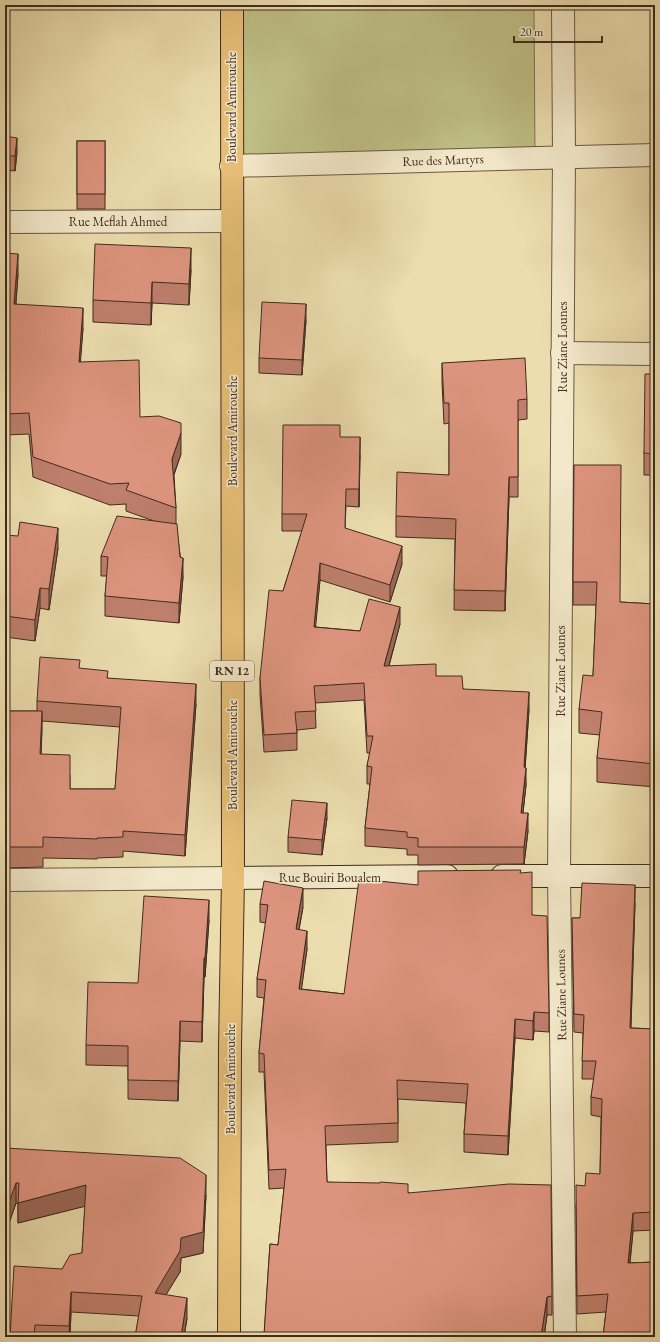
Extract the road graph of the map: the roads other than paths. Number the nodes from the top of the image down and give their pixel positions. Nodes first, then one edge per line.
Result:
1 (232, 5) edge
2 (563, 5) edge
3 (655, 156) edge
4 (564, 157) junction
5 (231, 166) junction
6 (231, 221) junction
7 (5, 222) edge
8 (562, 353) junction
9 (655, 354) edge
10 (559, 876) junction
11 (655, 876) edge
12 (233, 878) junction
13 (5, 880) edge
14 (229, 1337) edge
15 (565, 1337) edge

1 - 5 main road, Boulevard Amirouche / RN 12
2 - 4 street, Rue Ziane Lounes
3 - 4 street, Rue des Martyrs
4 - 5 street, Rue des Martyrs
4 - 8 street, Rue Ziane Lounes
5 - 6 main road, Boulevard Amirouche / RN 12
6 - 7 street, Rue Meflah Ahmed
6 - 12 main road, Boulevard Amirouche / RN 12
8 - 9 street
8 - 10 street, Rue Ziane Lounes
10 - 11 street, Rue Bouiri Boualem
10 - 12 street, Rue Bouiri Boualem
10 - 15 street, Rue Ziane Lounes
12 - 13 street, Rue Bouiri Boualem
12 - 14 main road, Boulevard Amirouche / RN 12

